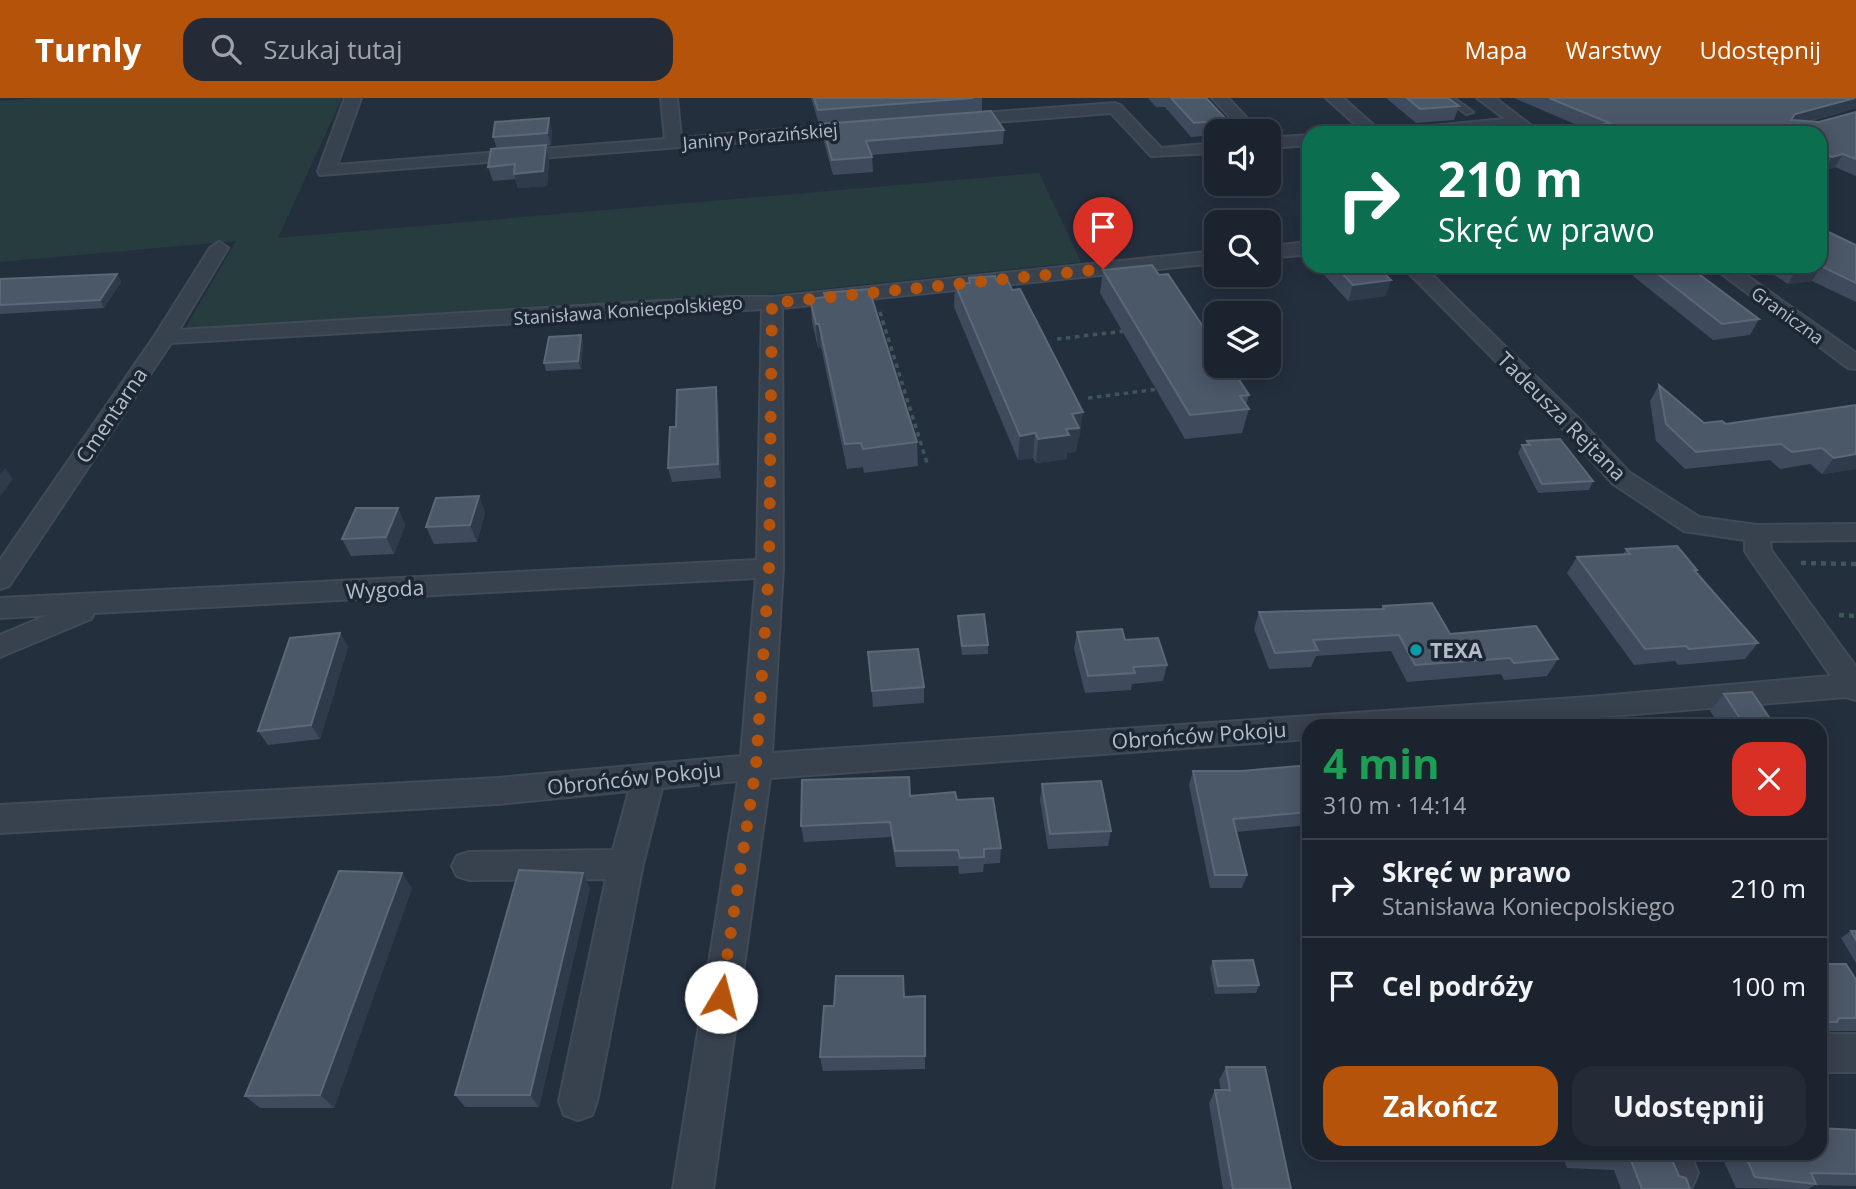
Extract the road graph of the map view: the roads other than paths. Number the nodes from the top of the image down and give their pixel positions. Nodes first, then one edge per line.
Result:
1 (353, 98) edge
2 (669, 98) edge
3 (1220, 98) edge
4 (1334, 98) edge
5 (1449, 98) edge
6 (1485, 98) edge
7 (1469, 113) dead end
8 (1240, 119) edge
9 (943, 121) edge
10 (1519, 122) junction
11 (1366, 126) edge
12 (1471, 126) edge
13 (1524, 126) edge
14 (875, 127) edge
15 (1302, 141) edge
16 (1281, 142) edge
17 (673, 143) junction
18 (1204, 149) edge
19 (219, 248) dead end
20 (1302, 249) edge
21 (1281, 251) edge
22 (1204, 258) edge
23 (1419, 273) edge
24 (1731, 273) edge
25 (772, 303) junction
26 (164, 337) junction
27 (1856, 363) edge
28 (1856, 532) edge
29 (1757, 533) junction
30 (769, 568) junction
31 (0, 580) edge
32 (108, 603) junction
33 (0, 608) edge
34 (0, 647) edge
35 (1854, 687) edge
36 (1425, 719) edge
37 (1302, 727) edge
38 (756, 766) junction
39 (649, 776) junction
40 (0, 819) edge
41 (626, 863) junction
42 (470, 866) dead end
43 (1827, 1053) edge
44 (1856, 1053) edge
45 (578, 1101) dead end
46 (693, 1189) edge

1 - 17 street, Janiny Porazińskiej
2 - 17 street
3 - 8 street
4 - 11 street
5 - 7 lane
6 - 10 street
9 - 18 street
10 - 12 street
10 - 13 street
14 - 17 street, Janiny Porazińskiej
15 - 16 street
19 - 26 street, Cmentarna
20 - 21 street
22 - 25 street, Stanisława Koniecpolskiego
23 - 29 street, Tadeusza Rejtana
24 - 27 street, Graniczna
25 - 26 street, Stanisława Koniecpolskiego
25 - 30 street
26 - 31 street, Cmentarna
28 - 29 street, Tadeusza Rejtana
29 - 35 street
30 - 32 street, Wygoda
30 - 38 street
32 - 33 street, Wygoda
32 - 34 street
35 - 36 street
37 - 38 street, Obrońców Pokoju
38 - 39 street, Obrońców Pokoju
38 - 46 street
39 - 40 street, Obrońców Pokoju
39 - 41 street
41 - 42 street
41 - 45 street
43 - 44 street

